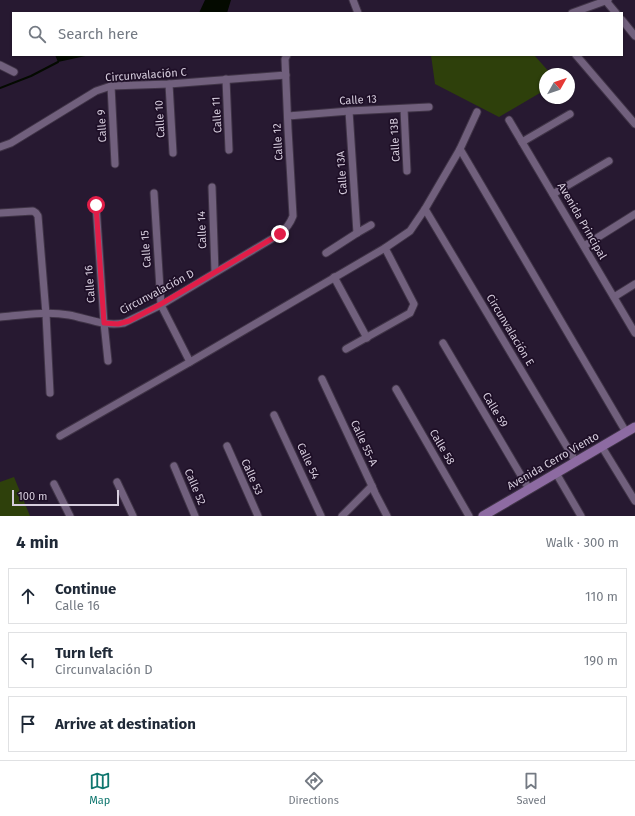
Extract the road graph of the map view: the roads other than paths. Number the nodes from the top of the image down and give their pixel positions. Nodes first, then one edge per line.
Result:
1 (354, 0) edge
2 (607, 0) edge
3 (358, 12) edge
4 (575, 12) edge
5 (615, 12) edge
6 (623, 21) edge
7 (635, 36) edge
8 (286, 56) edge
9 (577, 56) edge
10 (0, 65) edge
11 (14, 72) dead end
12 (286, 75) junction
13 (226, 79) junction
14 (169, 84) junction
15 (111, 86) junction
16 (429, 107) dead end
17 (404, 109) junction
18 (348, 111) junction
19 (477, 112) dead end
20 (570, 114) dead end
21 (288, 116) junction
22 (510, 120) dead end
23 (635, 124) edge
24 (522, 142) junction
25 (0, 147) edge
26 (460, 149) junction
27 (230, 150) dead end
28 (173, 153) dead end
29 (609, 161) dead end
30 (116, 164) dead end
31 (407, 171) dead end
32 (212, 187) dead end
33 (154, 193) dead end
34 (553, 194) junction
35 (96, 205) dead end
36 (425, 208) junction
37 (0, 213) edge
38 (635, 214) edge
39 (371, 225) dead end
40 (287, 228) joint
41 (356, 233) junction
42 (584, 246) junction
43 (385, 248) junction
44 (326, 253) dead end
45 (215, 272) junction
46 (334, 277) junction
47 (635, 284) edge
48 (614, 297) junction
49 (161, 304) junction
50 (46, 314) junction
51 (0, 317) edge
52 (104, 323) junction
53 (635, 333) edge
54 (366, 338) junction
55 (442, 343) dead end
56 (346, 350) dead end
57 (108, 361) dead end
58 (190, 362) junction
59 (322, 379) dead end
60 (396, 389) dead end
61 (50, 393) dead end
62 (274, 415) dead end
63 (635, 427) edge
64 (626, 432) junction
65 (60, 436) dead end
66 (226, 446) dead end
67 (602, 447) junction
68 (576, 462) junction
69 (174, 466) dead end
70 (556, 473) junction
71 (117, 482) dead end
72 (54, 484) dead end
73 (372, 486) junction
74 (529, 489) junction
75 (635, 501) edge
76 (70, 516) edge
77 (133, 516) edge
78 (195, 516) edge
79 (258, 516) edge
80 (321, 516) edge
81 (342, 516) edge
82 (387, 516) edge
83 (470, 516) edge
84 (483, 516) edge
85 (581, 516) edge

1 - 3 street
2 - 4 street
2 - 5 street
6 - 7 street
8 - 12 street, Calle 12
9 - 23 street
10 - 11 street
12 - 13 street, Circunvalación C
12 - 21 street, Calle 12
13 - 14 street, Circunvalación C
13 - 27 street, Calle 11
14 - 15 street, Circunvalación C
14 - 28 street, Calle 10
15 - 25 street, Circunvalación C
15 - 30 street, Calle 9
16 - 17 street, Calle 13
17 - 18 street, Calle 13
17 - 31 street, Calle 13B
18 - 21 street, Calle 13
18 - 41 street, Calle 13A
19 - 26 street
20 - 24 street
21 - 40 street, Calle 12
22 - 24 street, Avenida Principal
24 - 34 street, Avenida Principal
26 - 36 street
26 - 64 street
29 - 34 street
32 - 45 street, Calle 14
33 - 49 street, Calle 15
34 - 42 street, Avenida Principal
35 - 52 street, Calle 16
36 - 43 street
36 - 68 street, Circunvalación E
37 - 50 street
38 - 42 street
39 - 41 street
40 - 45 street, Circunvalación D
41 - 44 street
42 - 48 street, Avenida Principal
43 - 46 street
43 - 54 street
45 - 49 street, Circunvalación D
46 - 54 street
46 - 58 street
47 - 48 street
48 - 53 street, Avenida Principal
49 - 52 street, Circunvalación D
49 - 58 street
50 - 51 street, Circunvalación D
50 - 52 street, Circunvalación D
50 - 61 street
52 - 57 street, Calle 16
54 - 56 street
55 - 74 street, Calle 59
58 - 65 street
59 - 73 street, Calle 55-A
60 - 83 street, Calle 58
62 - 80 street, Calle 54
63 - 64 street, Avenida Cerro Viento
64 - 67 street, Avenida Cerro Viento
66 - 79 street, Calle 53
67 - 68 street, Avenida Cerro Viento
67 - 75 street
68 - 70 street, Avenida Cerro Viento
69 - 78 street, Calle 52
70 - 74 street, Avenida Cerro Viento
70 - 85 street
71 - 77 street
72 - 76 street
73 - 81 street
73 - 82 street, Calle 55-A
74 - 84 street, Avenida Cerro Viento

